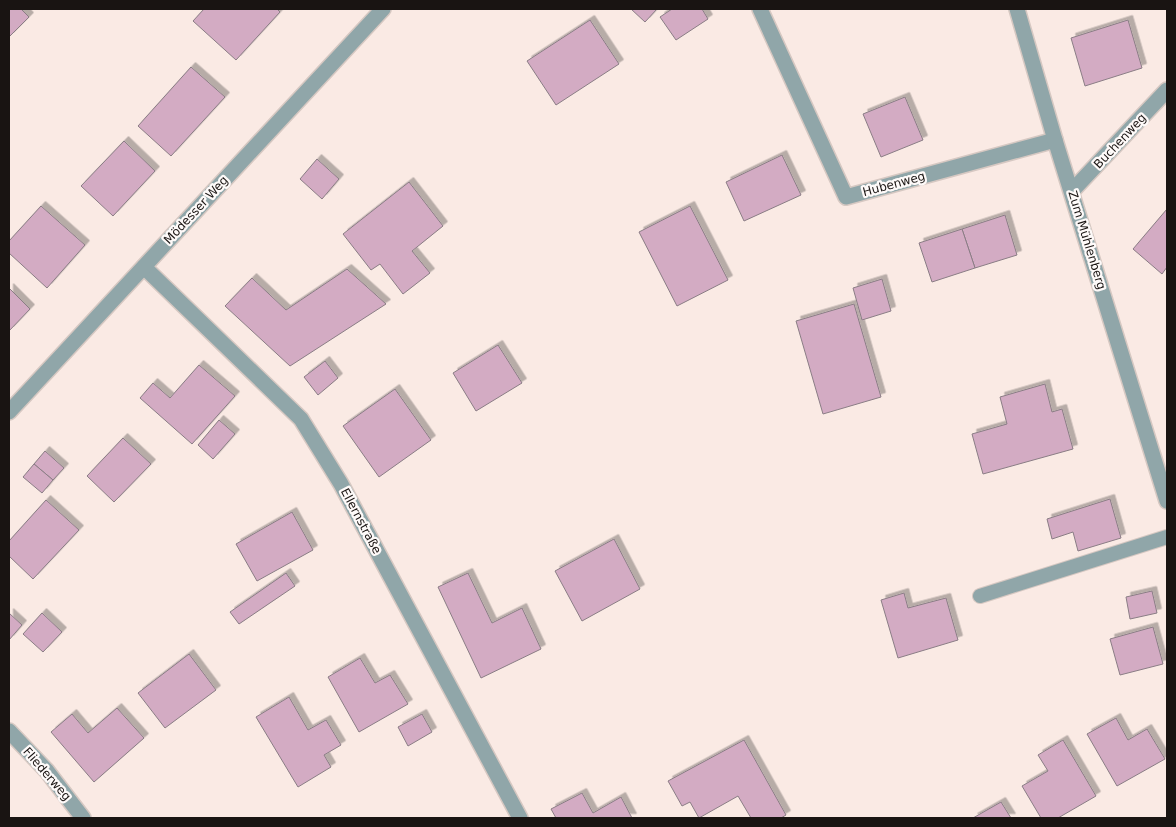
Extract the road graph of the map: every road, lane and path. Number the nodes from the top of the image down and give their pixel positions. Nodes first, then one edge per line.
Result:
1 (383, 9) edge
2 (760, 9) edge
3 (1017, 9) edge
4 (1167, 90) edge
5 (1055, 140) junction
6 (1072, 191) junction
7 (144, 267) junction
8 (9, 412) edge
9 (1163, 469) edge
10 (1167, 501) edge
11 (1167, 537) edge
12 (980, 596) dead end
13 (9, 731) edge
14 (83, 818) edge
15 (520, 818) edge

1 - 7 street, Mödesser Weg
2 - 5 street, Hubenweg
3 - 5 street, Zum Mühlenberg
4 - 6 street, Buchenweg
5 - 6 street, Zum Mühlenberg
6 - 9 street, Zum Mühlenberg
7 - 8 street, Mödesser Weg
7 - 15 street, Ellernstraße
9 - 10 street, Zum Mühlenberg
11 - 12 lane
13 - 14 street, Fliederweg

